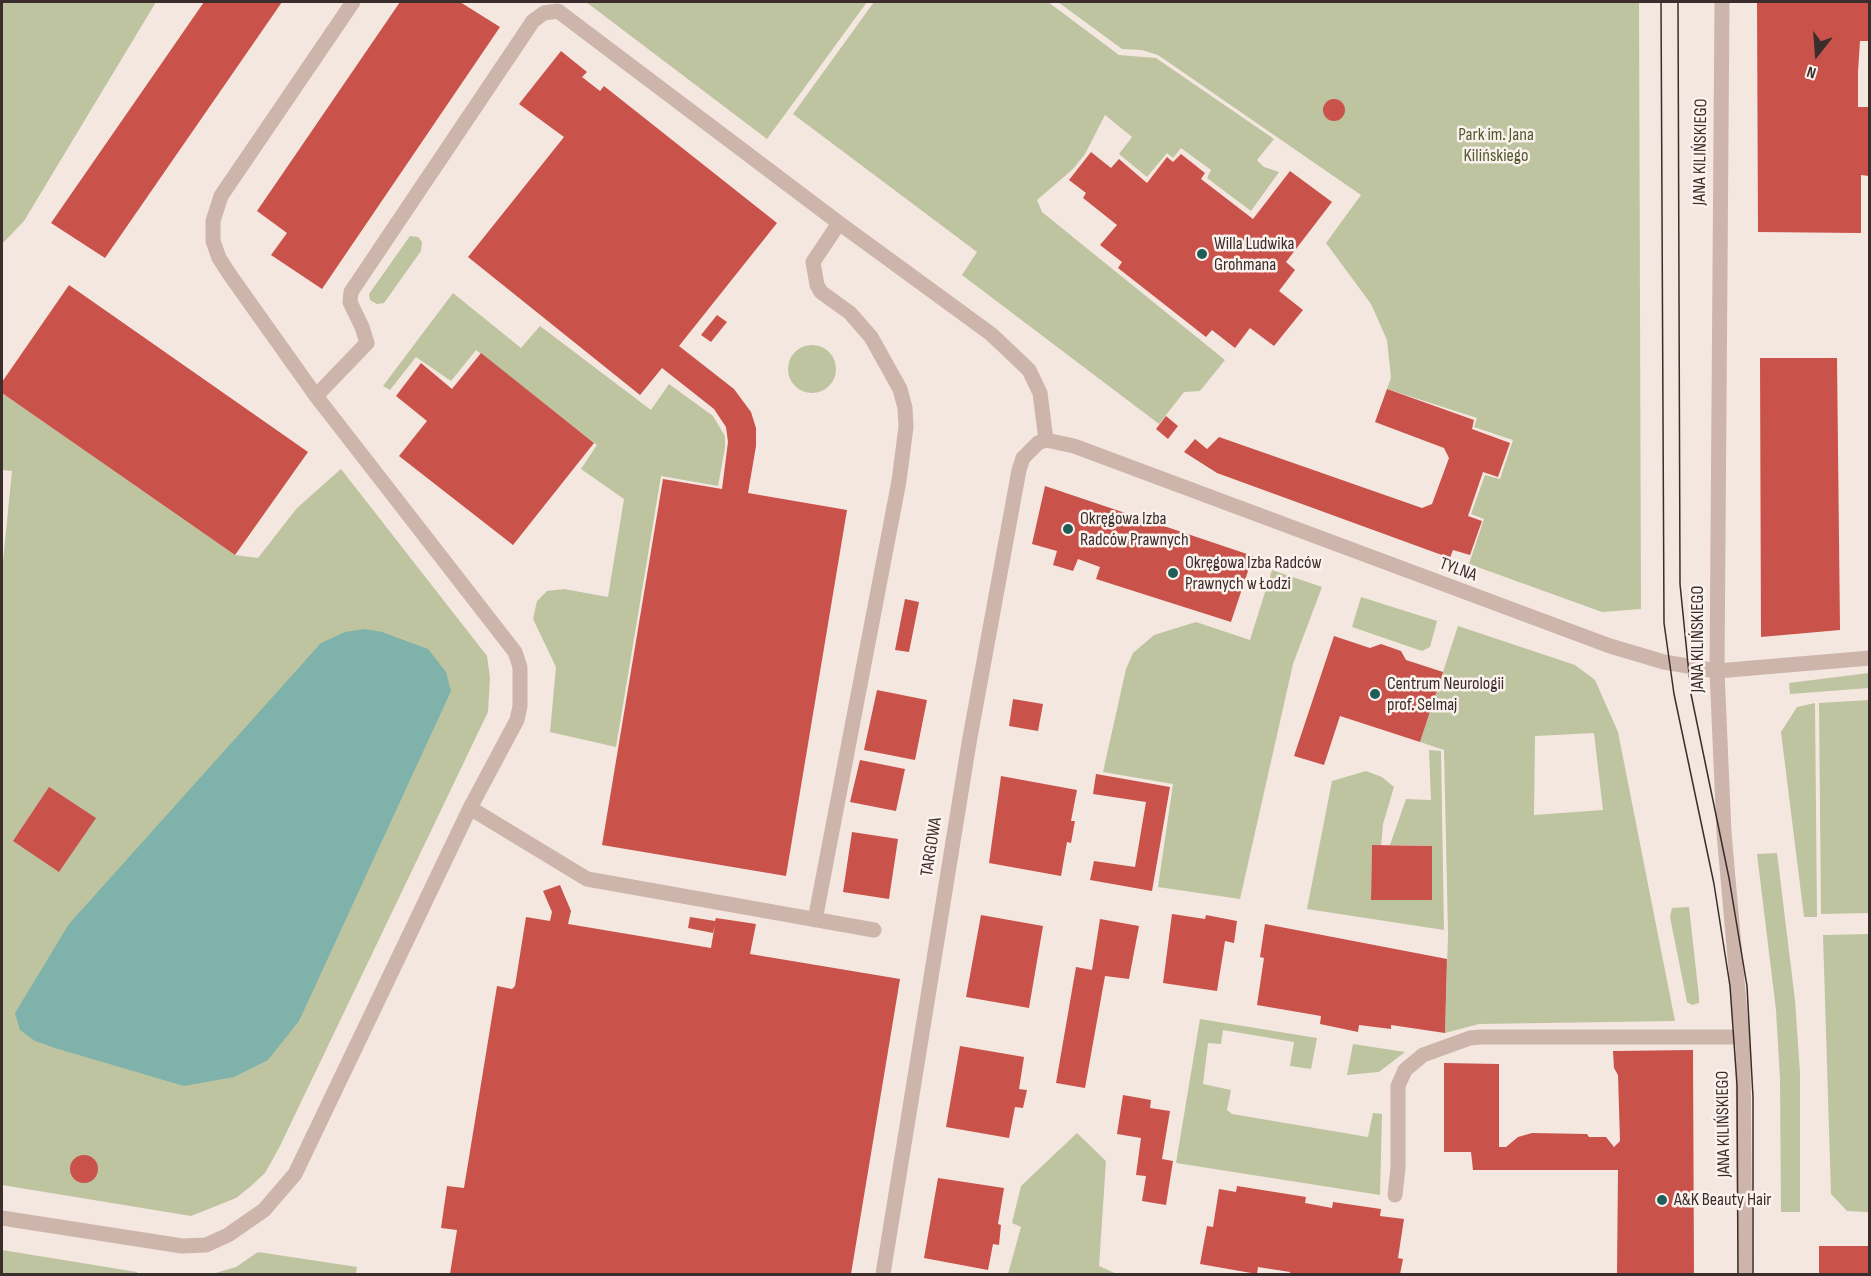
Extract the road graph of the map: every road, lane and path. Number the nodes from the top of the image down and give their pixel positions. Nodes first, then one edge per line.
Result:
1 (352, 2) edge
2 (1722, 2) edge
3 (839, 223) junction
4 (316, 396) junction
5 (1046, 440) junction
6 (1869, 658) edge
7 (1717, 671) junction
8 (470, 808) junction
9 (815, 920) junction
10 (874, 930) dead end
11 (1742, 1037) junction
12 (1395, 1195) dead end
13 (2, 1218) edge
14 (883, 1275) edge
15 (1745, 1275) edge

1 - 4 street
2 - 7 street, JANA KILIŃSKIEGO
3 - 4 street
3 - 5 street
3 - 9 street
4 - 8 street
5 - 7 street, TYLNA
5 - 14 street, TARGOWA
6 - 7 street, TYLNA
7 - 11 street, JANA KILIŃSKIEGO
8 - 9 street
8 - 13 street
9 - 10 street
11 - 12 street
11 - 15 street, JANA KILIŃSKIEGO

